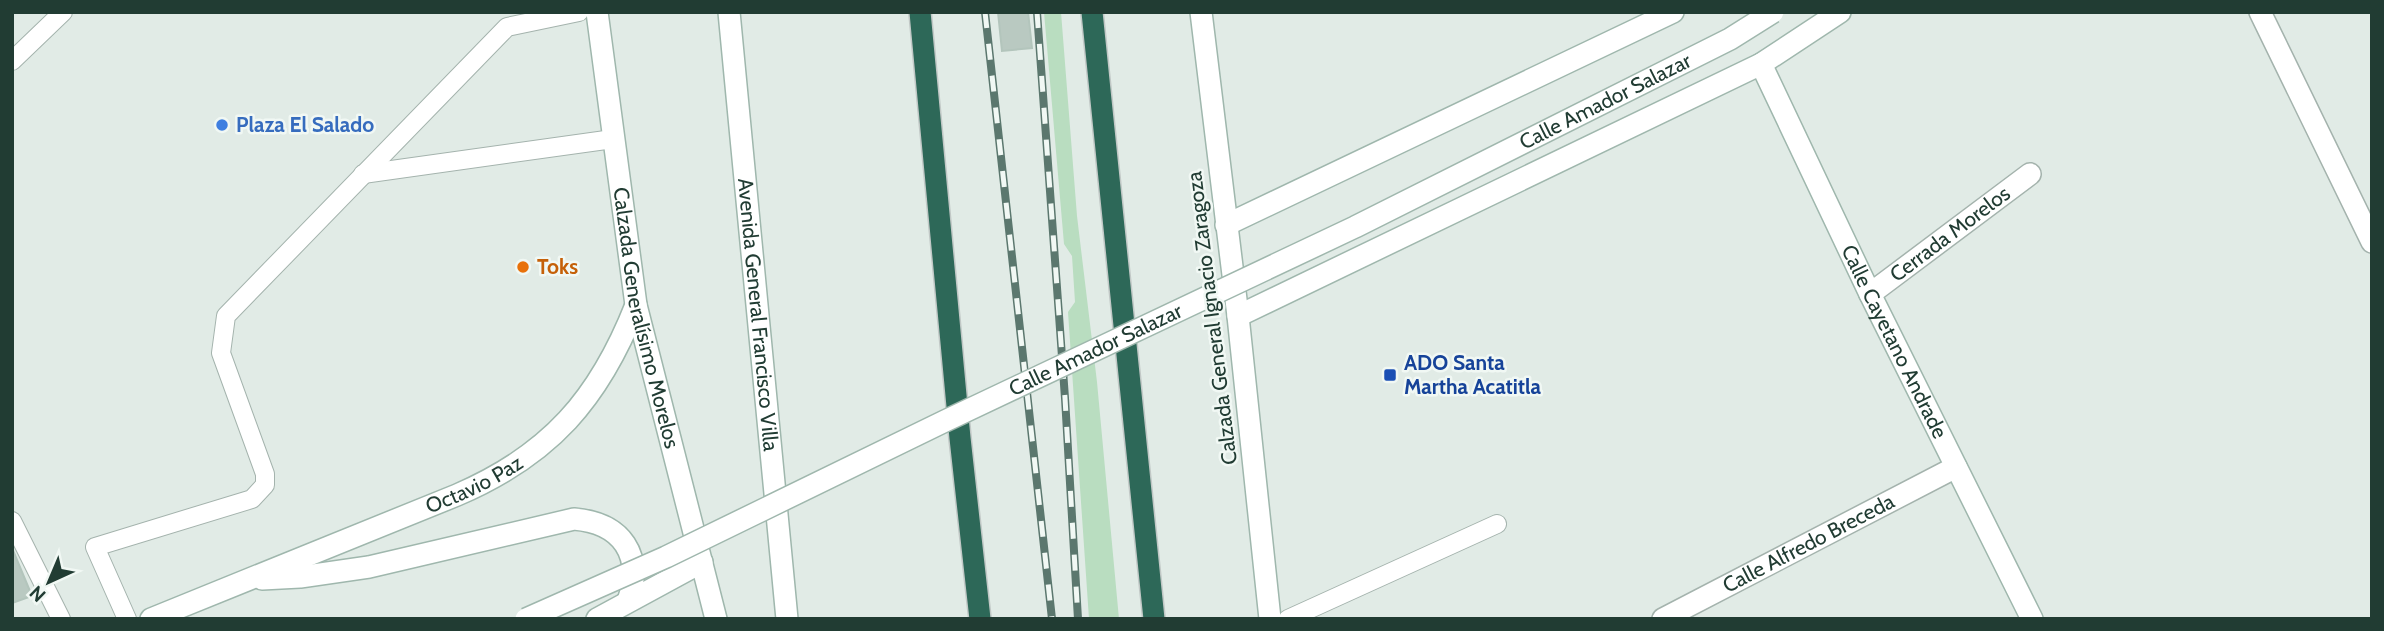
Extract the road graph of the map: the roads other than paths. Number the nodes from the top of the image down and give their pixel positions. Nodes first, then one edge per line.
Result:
1 (63, 12) edge
2 (579, 12) edge
3 (597, 12) edge
4 (729, 12) edge
5 (920, 12) edge
6 (1092, 12) edge
7 (1201, 12) edge
8 (1673, 12) edge
9 (1773, 12) edge
10 (1840, 12) edge
11 (2260, 12) edge
12 (503, 20) edge
13 (12, 61) edge
14 (1761, 64) junction
15 (613, 139) junction
16 (363, 174) junction
17 (2030, 174) dead end
18 (1226, 225) junction
19 (2372, 242) edge
20 (1870, 294) junction
21 (636, 305) junction
22 (1238, 316) junction
23 (1956, 467) junction
24 (12, 522) edge
25 (1497, 524) dead end
26 (702, 562) junction
27 (243, 580) junction
28 (628, 601) junction
29 (61, 619) edge
30 (127, 619) edge
31 (150, 619) edge
32 (526, 619) edge
33 (597, 619) edge
34 (716, 619) edge
35 (787, 619) edge
36 (980, 619) edge
37 (1154, 619) edge
38 (1270, 619) edge
39 (1288, 619) edge
40 (1663, 619) edge
41 (2032, 619) edge

1 - 13 lane
2 - 12 lane
3 - 15 street, Calzada Generalísimo Morelos
4 - 35 street, Avenida General Francisco Villa
5 - 36 highway
6 - 37 highway
7 - 18 street, Calzada General Ignacio Zaragoza
8 - 18 street
9 - 32 street, Calle Amador Salazar, bridge
10 - 14 street, Calle Amador Salazar
11 - 19 street
12 - 16 lane
14 - 20 street, Calle Cayetano Andrade
14 - 22 street, Calle Amador Salazar
15 - 16 lane
15 - 21 street, Calzada Generalísimo Morelos
16 - 30 lane
17 - 20 street, Cerrada Morelos
18 - 22 street, Calzada General Ignacio Zaragoza
20 - 23 street, Calle Cayetano Andrade
21 - 26 street, Calzada Generalísimo Morelos
21 - 27 street, Octavio Paz
22 - 38 street, Calzada General Ignacio Zaragoza
23 - 40 street, Calle Alfredo Breceda
23 - 41 street, Calle Cayetano Andrade
24 - 29 lane
25 - 39 lane
26 - 28 street
26 - 34 street, Calzada Generalísimo Morelos
27 - 28 street
27 - 31 street, Octavio Paz
28 - 33 street

